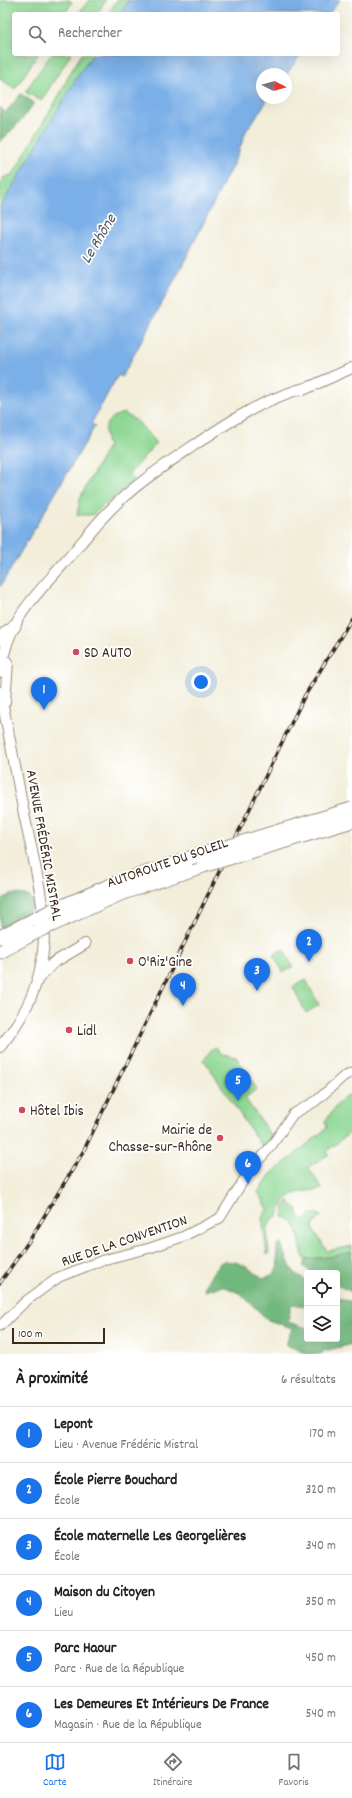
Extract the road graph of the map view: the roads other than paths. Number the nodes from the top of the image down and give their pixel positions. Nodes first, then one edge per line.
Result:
1 (352, 368) edge
2 (37, 594) junction
3 (14, 626) junction
4 (0, 640) edge
5 (0, 672) edge
6 (0, 692) edge
7 (4, 710) junction
8 (352, 809) edge
9 (352, 821) edge
10 (0, 937) edge
11 (85, 944) dead end
12 (0, 952) edge
13 (36, 983) junction
14 (0, 1047) edge
15 (352, 1072) edge
16 (0, 1326) edge

1 - 2 main road, AVENUE FRÉDÉRIC MISTRAL
2 - 3 main road, AVENUE FRÉDÉRIC MISTRAL
2 - 7 main road, AVENUE FRÉDÉRIC MISTRAL
3 - 4 highway
3 - 5 main road, AVENUE FRÉDÉRIC MISTRAL
6 - 7 main road, AVENUE FRÉDÉRIC MISTRAL
7 - 13 main road, AVENUE FRÉDÉRIC MISTRAL
8 - 10 highway, AUTOROUTE DU SOLEIL, bridge
9 - 12 highway, AUTOROUTE DU SOLEIL, bridge
11 - 13 main road
13 - 14 main road, AVENUE FRÉDÉRIC MISTRAL
15 - 16 street, RUE DE LA CONVENTION

